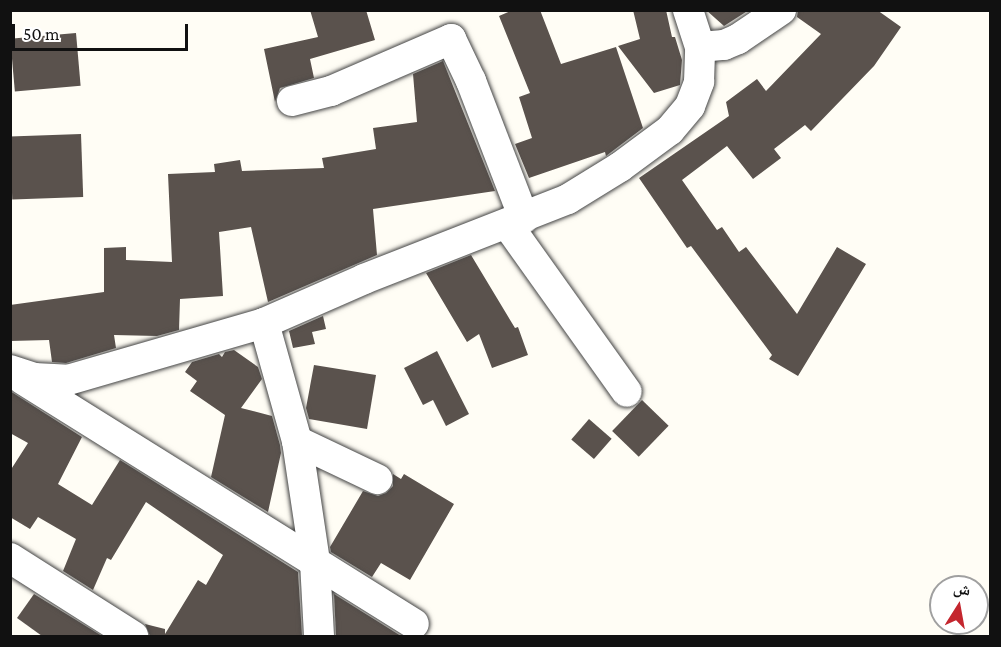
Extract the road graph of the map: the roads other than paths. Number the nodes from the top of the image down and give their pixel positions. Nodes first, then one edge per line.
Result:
1 (688, 10) edge
2 (781, 10) edge
3 (700, 47) junction
4 (292, 101) dead end
5 (516, 221) junction
6 (264, 323) junction
7 (10, 371) edge
8 (627, 392) dead end
9 (297, 441) junction
10 (377, 479) dead end
11 (10, 558) edge
12 (315, 562) junction
13 (414, 624) dead end
14 (133, 636) edge
15 (319, 636) edge

1 - 3 street
2 - 3 street
3 - 5 street
4 - 5 street
5 - 6 street
5 - 8 street
6 - 7 street
6 - 9 street
7 - 12 street
9 - 10 street
9 - 12 street
11 - 14 street
12 - 13 street
12 - 15 street

